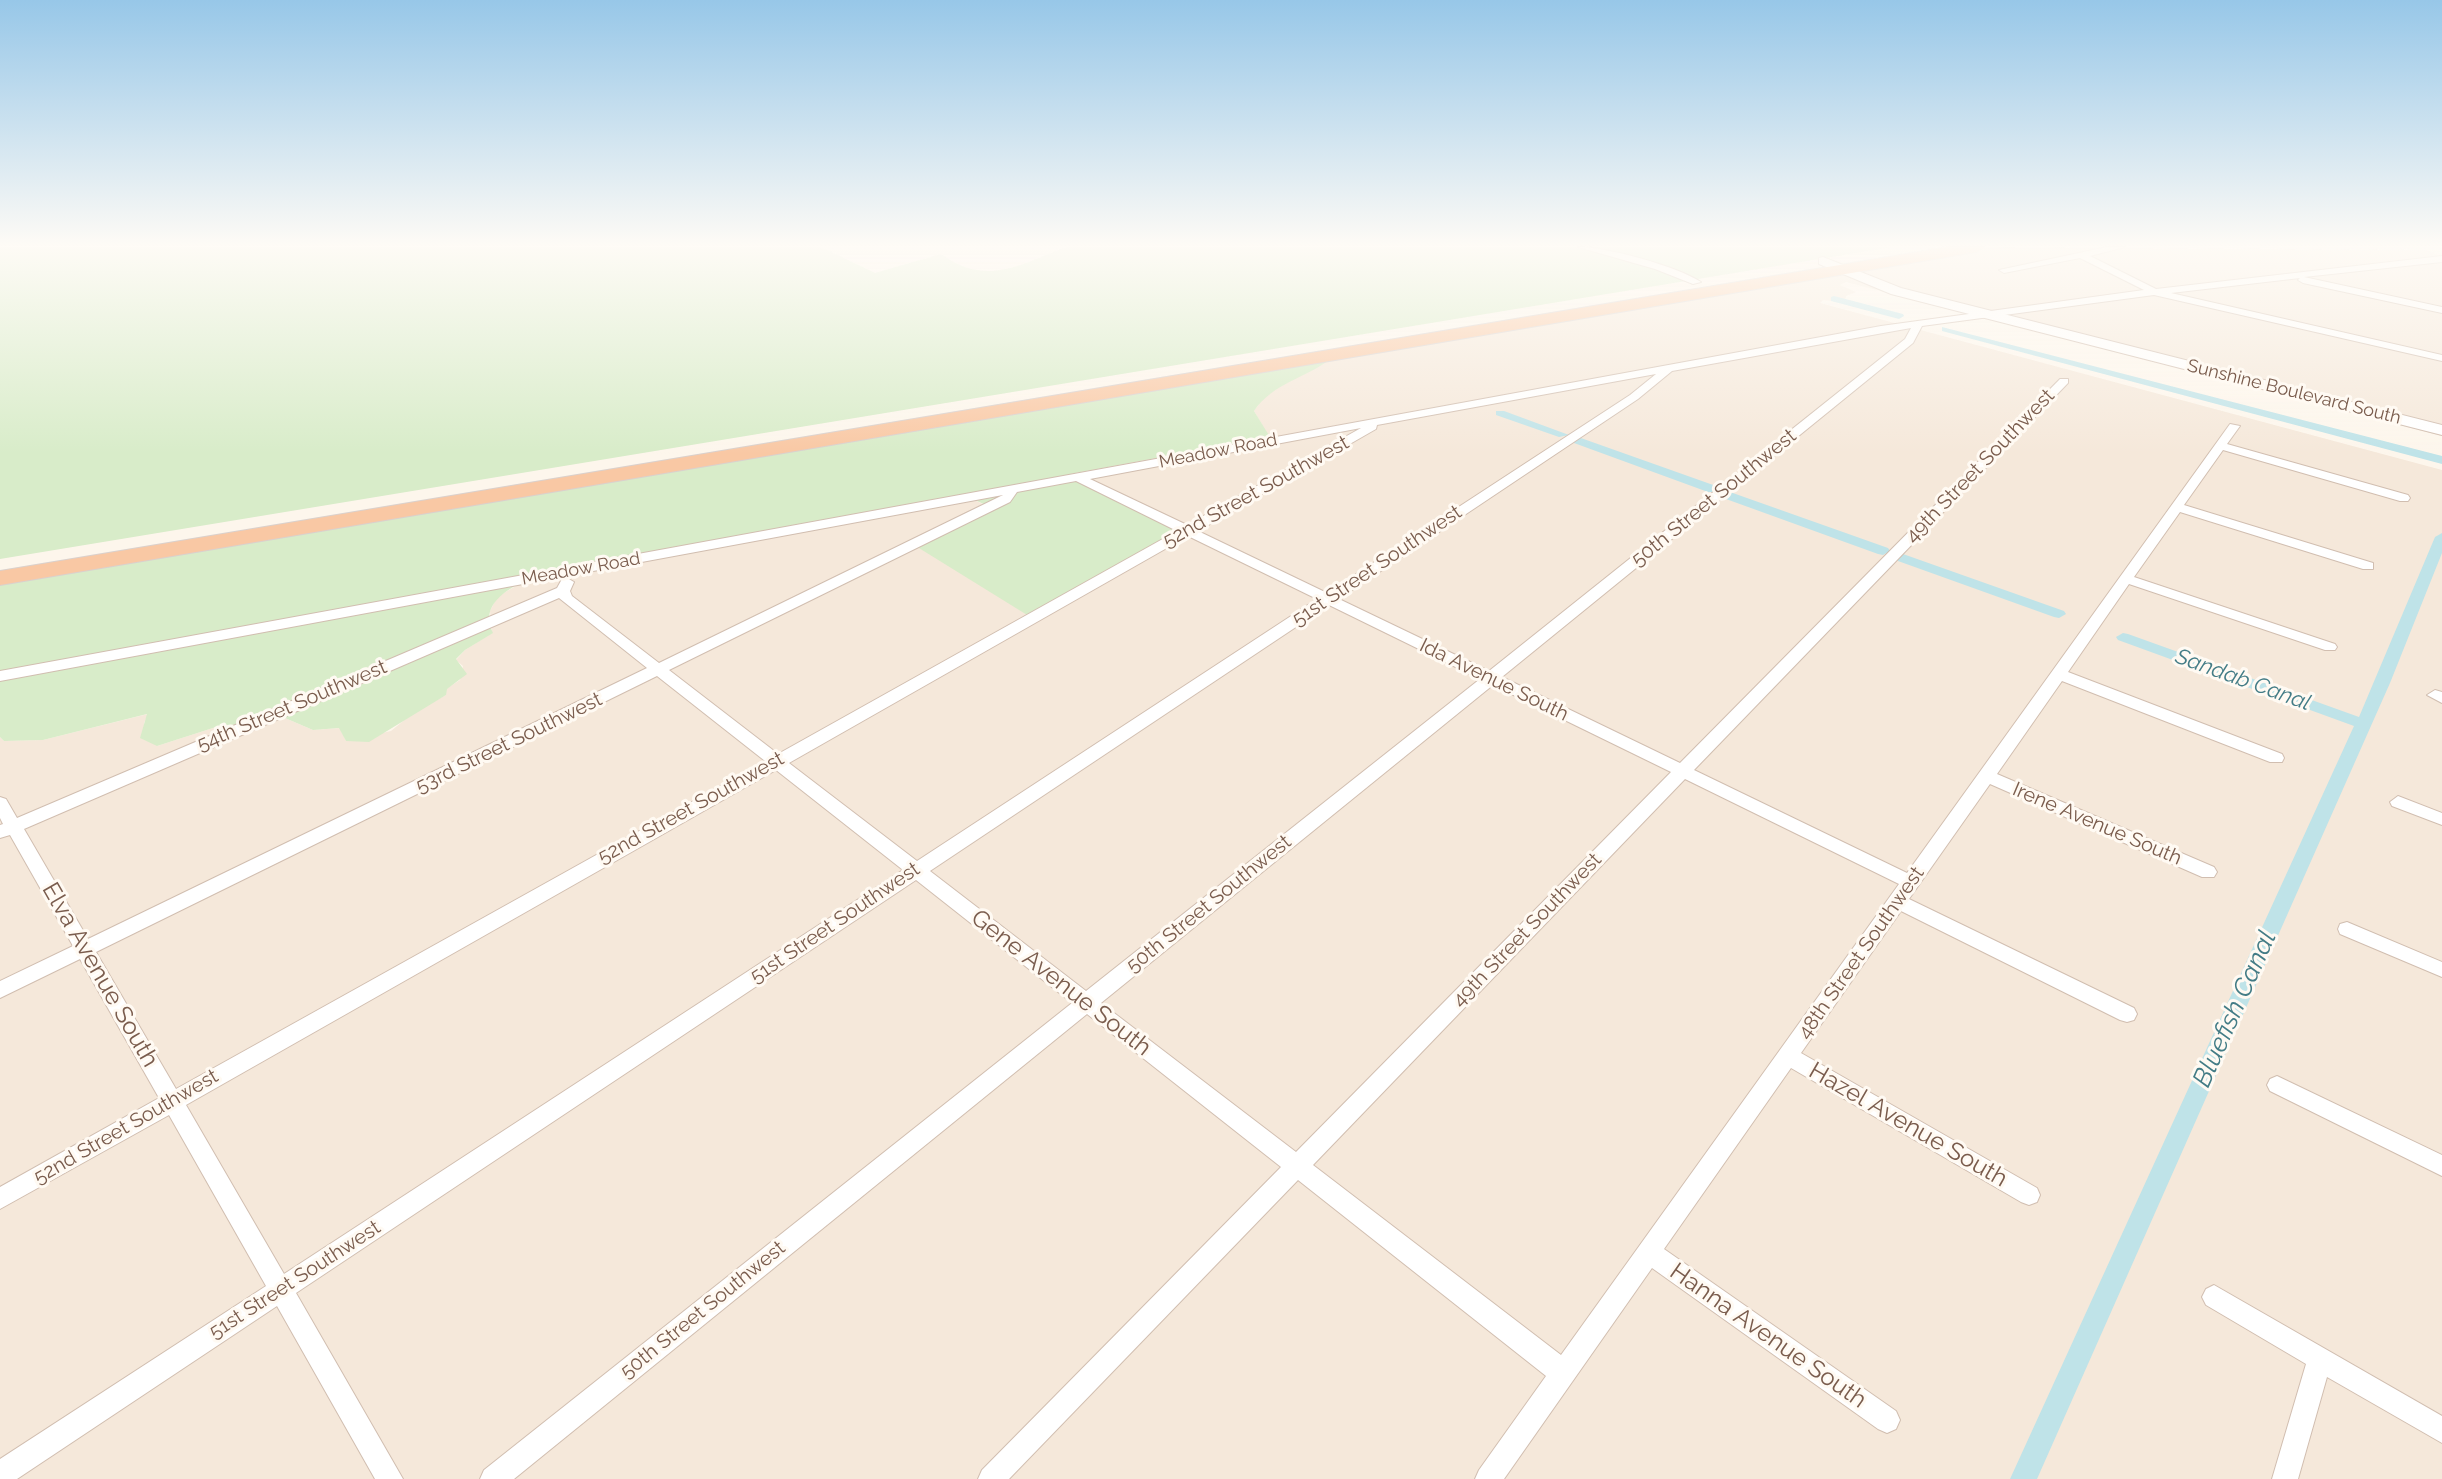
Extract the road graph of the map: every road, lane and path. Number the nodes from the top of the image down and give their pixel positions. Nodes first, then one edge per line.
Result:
1 (1497, 316) edge
2 (1557, 316) edge
3 (1973, 316) edge
4 (1995, 316) edge
5 (2259, 316) edge
6 (1918, 324) junction
7 (2442, 358) edge
8 (1669, 368) junction
9 (2064, 381) dead end
10 (1383, 421) junction
11 (2234, 426) dead end
12 (2442, 430) edge
13 (2221, 446) junction
14 (1077, 477) junction
15 (522, 483) junction
16 (1012, 489) junction
17 (2404, 498) dead end
18 (2177, 507) junction
19 (1186, 531) junction
20 (0, 562) edge
21 (2368, 566) dead end
22 (574, 570) junction
23 (0, 578) edge
24 (2127, 579) junction
25 (563, 591) junction
26 (1327, 600) junction
27 (2330, 647) dead end
28 (660, 670) junction
29 (2058, 674) junction
30 (0, 676) edge
31 (1489, 678) junction
32 (2276, 758) dead end
33 (775, 761) junction
34 (1682, 771) junction
35 (1986, 776) junction
36 (2398, 802) dead end
37 (0, 803) edge
38 (2442, 819) edge
39 (7, 829) edge
40 (916, 869) junction
41 (2208, 872) dead end
42 (1911, 882) junction
43 (1898, 901) junction
44 (2347, 929) dead end
45 (86, 948) junction
46 (2442, 970) edge
47 (0, 990) edge
48 (1086, 1002) junction
49 (2127, 1014) dead end
50 (1788, 1056) junction
51 (2277, 1085) dead end
52 (173, 1100) junction
53 (2442, 1166) edge
54 (1298, 1167) junction
55 (2029, 1195) dead end
56 (0, 1199) edge
57 (1649, 1252) junction
58 (281, 1289) junction
59 (2214, 1297) dead end
60 (2320, 1359) junction
61 (1563, 1373) junction
62 (1887, 1420) dead end
63 (2442, 1430) edge
64 (0, 1475) edge
65 (390, 1479) edge
66 (493, 1479) edge
67 (991, 1479) edge
68 (1488, 1479) edge
69 (2285, 1479) edge

1 - 15 highway
2 - 15 highway
3 - 6 street, Meadow Road
4 - 12 street, Sunshine Boulevard South
5 - 7 street
6 - 8 street, Meadow Road
6 - 31 street, 50th Street Southwest
8 - 10 street, Meadow Road
8 - 26 street, 51st Street Southwest
9 - 34 street, 49th Street Southwest
10 - 14 street, Meadow Road
10 - 19 street, 52nd Street Southwest
11 - 13 street, 48th Street Southwest
13 - 17 street
13 - 18 street, 48th Street Southwest
14 - 16 street, Meadow Road
14 - 19 street, Ida Avenue South
15 - 20 highway
15 - 23 highway
16 - 22 street, Meadow Road
16 - 28 street, 53rd Street Southwest
18 - 21 street
18 - 24 street, 48th Street Southwest
19 - 26 street, Ida Avenue South
19 - 33 street, 52nd Street Southwest
22 - 25 street
22 - 30 street, Meadow Road
24 - 27 street
24 - 29 street, 48th Street Southwest
25 - 28 street, Gene Avenue South
25 - 39 street, 54th Street Southwest
26 - 31 street, Ida Avenue South
26 - 40 street, 51st Street Southwest
28 - 33 street, Gene Avenue South
28 - 45 street, 53rd Street Southwest
29 - 32 street
29 - 35 street, 48th Street Southwest
31 - 34 street, Ida Avenue South
31 - 48 street, 50th Street Southwest
33 - 40 street, Gene Avenue South
33 - 52 street, 52nd Street Southwest
34 - 42 street, Ida Avenue South
34 - 54 street, 49th Street Southwest
35 - 41 street, Irene Avenue South
35 - 42 street, 48th Street Southwest
36 - 38 street
37 - 39 street, Elva Avenue South
39 - 45 street, Elva Avenue South
40 - 48 street, Gene Avenue South
40 - 58 street, 51st Street Southwest
42 - 43 street, 48th Street Southwest
43 - 49 street
43 - 50 street, 48th Street Southwest
44 - 46 street
45 - 47 street, 53rd Street Southwest
45 - 52 street, Elva Avenue South
48 - 54 street, Gene Avenue South
48 - 66 street, 50th Street Southwest
50 - 55 street, Hazel Avenue South
50 - 57 street, 48th Street Southwest
51 - 53 street
52 - 56 street, 52nd Street Southwest
52 - 58 street, Elva Avenue South
54 - 61 street, Gene Avenue South
54 - 67 street, 49th Street Southwest
57 - 61 street, 48th Street Southwest
57 - 62 street, Hanna Avenue South
58 - 64 street, 51st Street Southwest
58 - 65 street, Elva Avenue South
59 - 60 street
60 - 63 street
60 - 69 street
61 - 68 street, 48th Street Southwest

